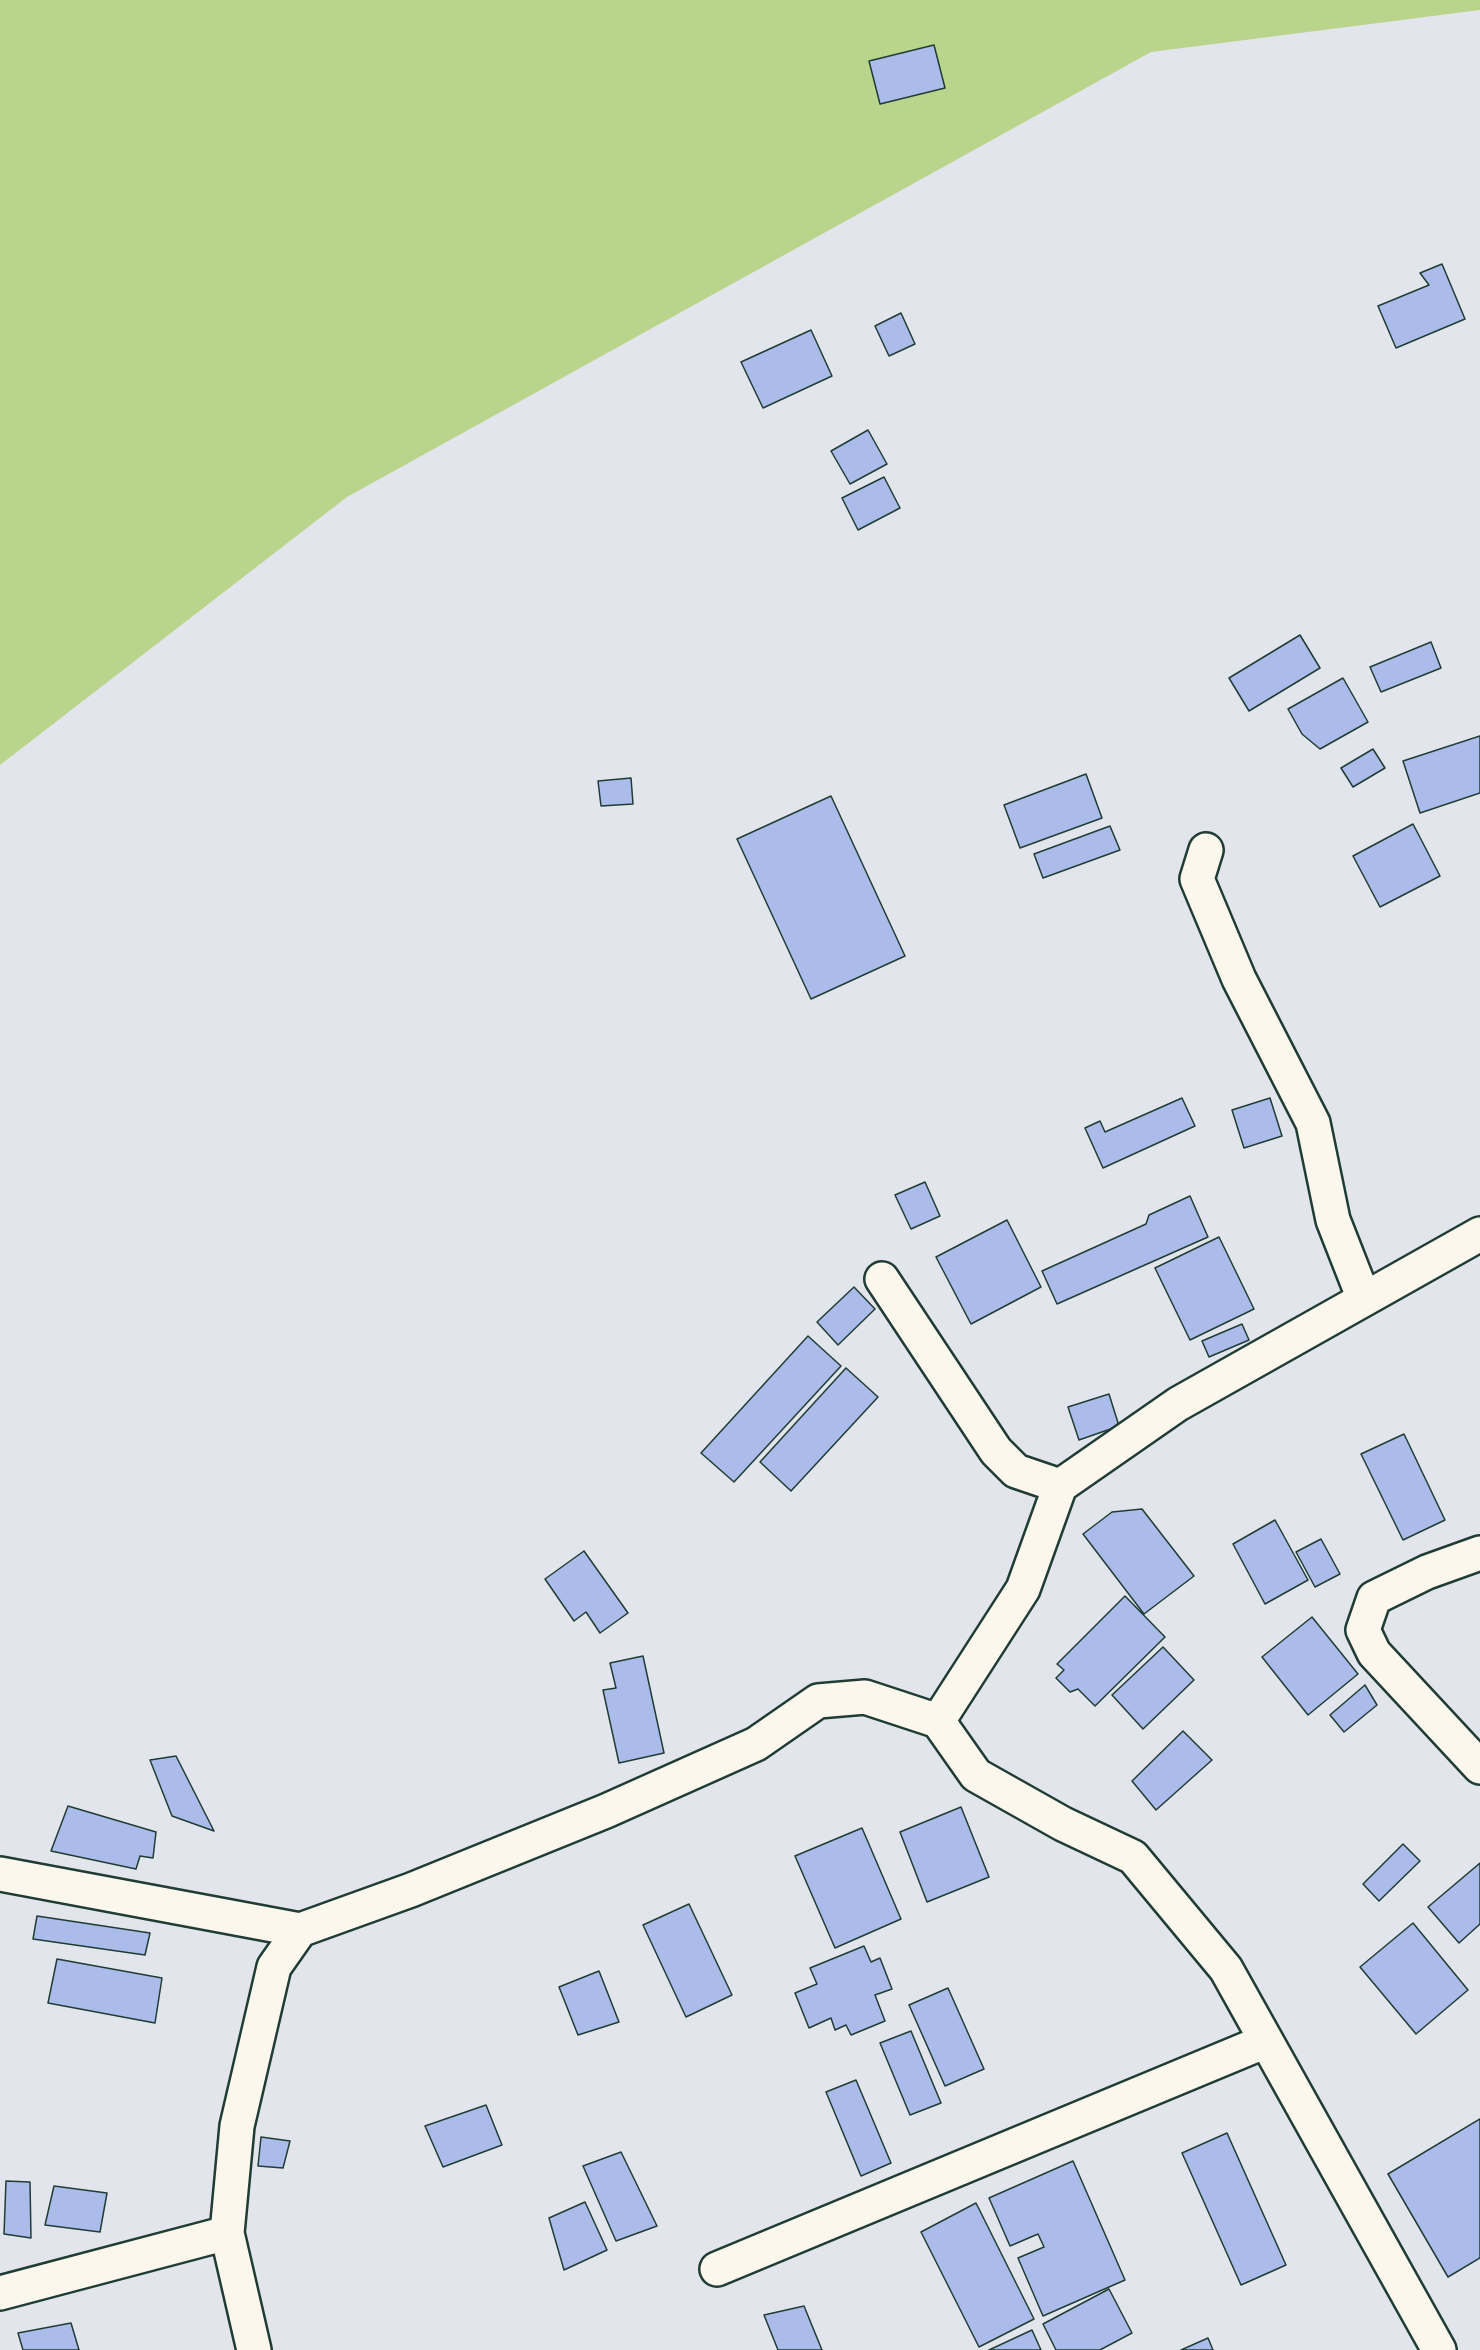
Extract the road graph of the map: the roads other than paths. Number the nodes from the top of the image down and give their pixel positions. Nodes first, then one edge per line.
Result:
1 (1206, 850) dead end
2 (1480, 1234) edge
3 (882, 1279) dead end
4 (1364, 1299) junction
5 (1060, 1485) junction
6 (1480, 1553) edge
7 (938, 1721) junction
8 (1480, 1767) edge
9 (0, 1874) edge
10 (300, 1930) junction
11 (1266, 2041) junction
12 (227, 2233) junction
13 (717, 2269) dead end
14 (0, 2293) edge
15 (254, 2350) edge
16 (1439, 2350) edge

1 - 4 street
2 - 4 street
3 - 5 street
4 - 5 street
5 - 7 street
6 - 8 street
7 - 10 street
7 - 11 street
9 - 10 street
10 - 12 street
11 - 13 street
11 - 16 street
12 - 14 street
12 - 15 street

